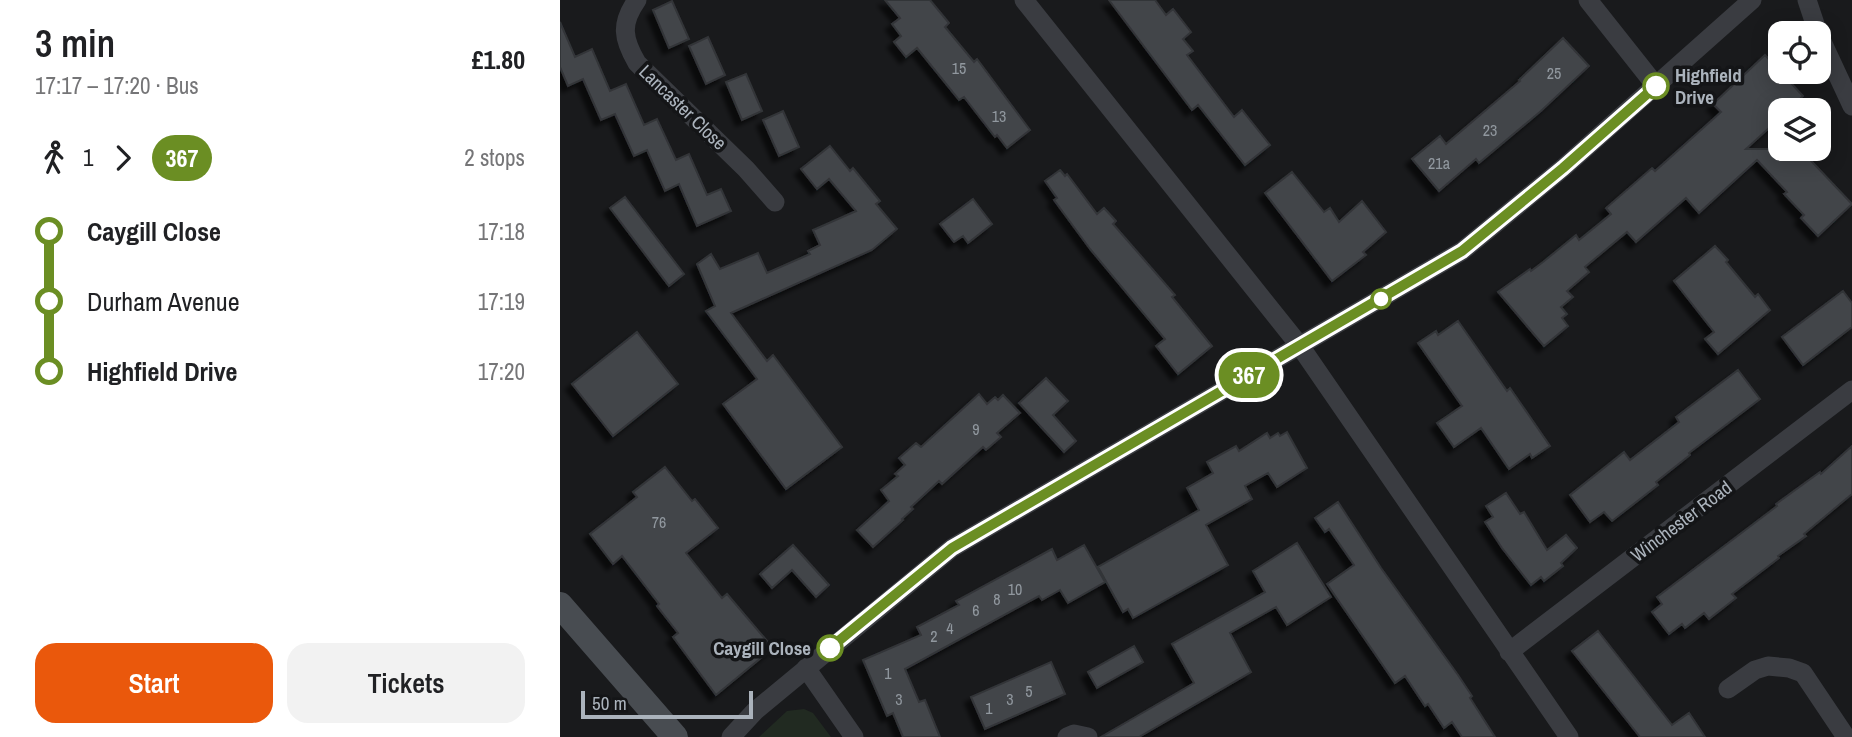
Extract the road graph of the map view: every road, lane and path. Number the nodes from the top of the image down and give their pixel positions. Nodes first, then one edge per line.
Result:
1 (637, 0) edge
2 (1024, 0) edge
3 (1588, 0) edge
4 (1752, 0) edge
5 (1807, 0) edge
6 (1814, 21) edge
7 (1831, 61) edge
8 (1656, 86) junction
9 (1852, 106) edge
10 (775, 202) dead end
11 (1300, 346) junction
12 (1852, 390) edge
13 (560, 605) edge
14 (1509, 652) junction
15 (806, 668) junction
16 (1728, 689) dead end
17 (669, 735) edge
18 (731, 737) edge
19 (854, 737) edge
20 (1067, 737) edge
21 (1088, 737) edge
22 (1569, 737) edge
23 (1846, 737) edge

1 - 10 street, Lancaster Close
2 - 11 street
3 - 8 street
4 - 8 street
5 - 6 street
7 - 9 street
8 - 11 street
11 - 14 street
11 - 15 street
12 - 14 street, Winchester Road
13 - 17 main road
14 - 22 street
15 - 18 street
15 - 19 street
16 - 23 street
20 - 21 street

